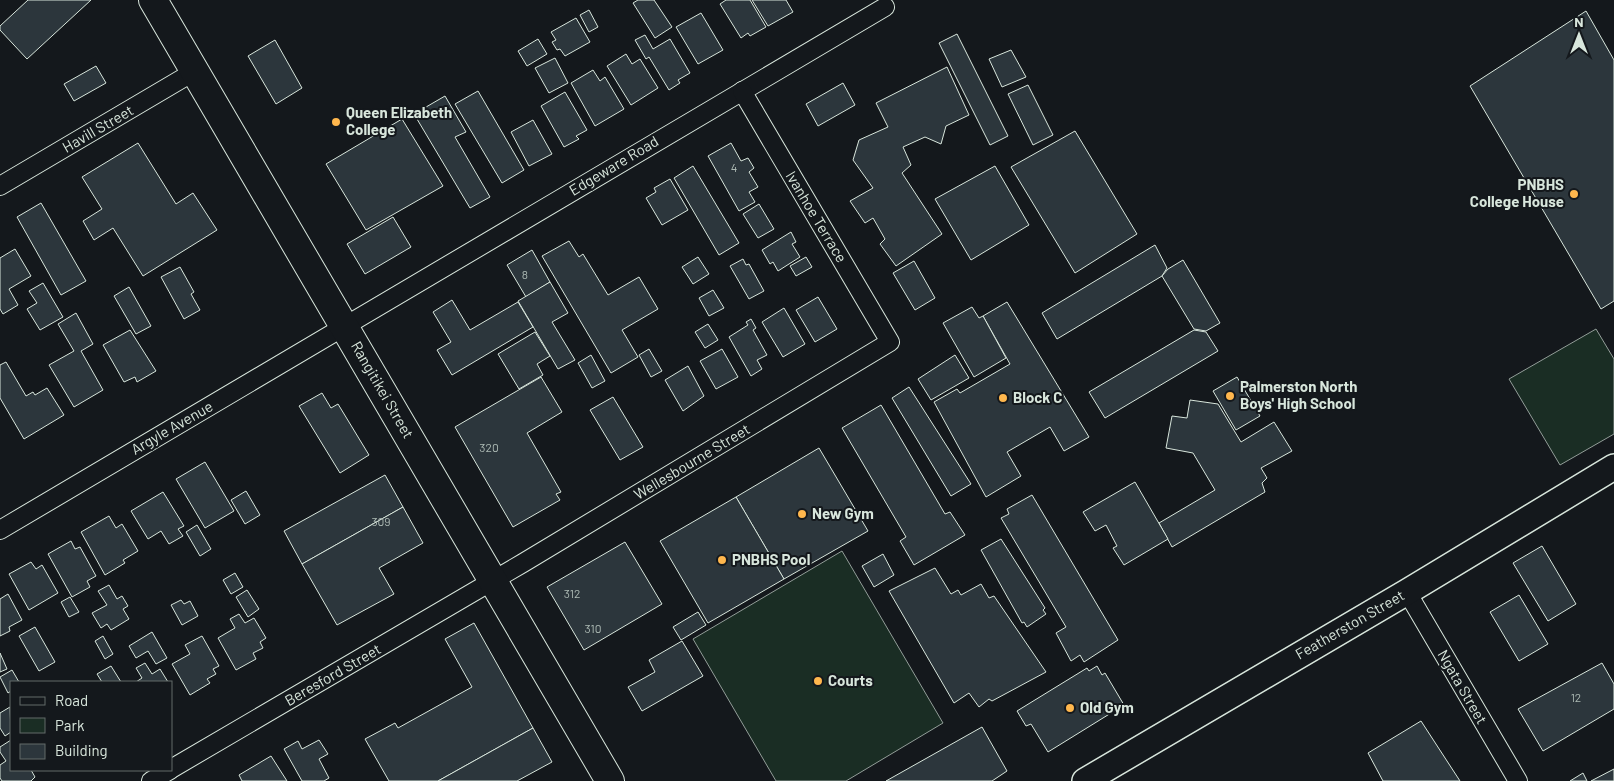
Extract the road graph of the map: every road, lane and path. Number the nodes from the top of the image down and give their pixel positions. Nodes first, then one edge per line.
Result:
1 (153, 0) edge
2 (885, 7) dead end
3 (195, 71) junction
4 (742, 91) junction
5 (0, 186) edge
6 (344, 326) junction
7 (890, 342) joint
8 (1614, 467) edge
9 (0, 530) edge
10 (493, 580) junction
11 (1407, 592) junction
12 (172, 768) edge
13 (168, 771) edge
14 (151, 781) edge
15 (610, 781) edge
16 (1085, 781) edge
17 (1518, 781) edge

1 - 3 highway, Rangitikei Street
2 - 4 street, Edgeware Road
3 - 5 street, Havill Street
3 - 6 highway, Rangitikei Street
4 - 6 street, Edgeware Road
4 - 7 street, Ivanhoe Terrace
6 - 9 street, Argyle Avenue
6 - 10 highway, Rangitikei Street
7 - 10 street, Wellesbourne Street
8 - 11 main road, Featherston Street
10 - 12 street, Beresford Street
10 - 15 highway, Rangitikei Street
11 - 16 main road, Featherston Street
11 - 17 street, Ngata Street
13 - 14 street, Beresford Street

